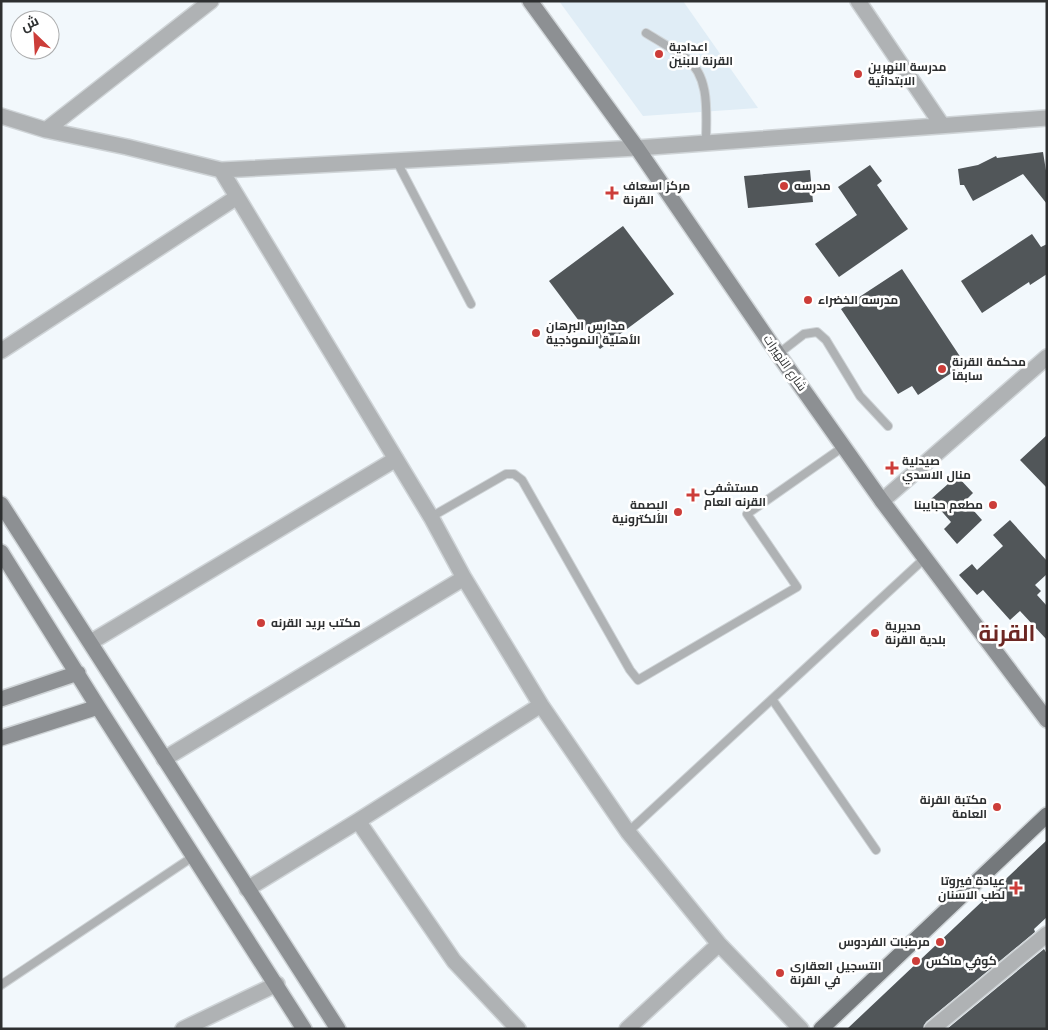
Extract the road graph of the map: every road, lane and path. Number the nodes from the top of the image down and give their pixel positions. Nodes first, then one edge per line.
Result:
1 (211, 1) edge
2 (530, 1) edge
3 (863, 3) edge
4 (646, 33) dead end
5 (1, 116) edge
6 (1047, 118) edge
7 (942, 125) junction
8 (46, 130) junction
9 (706, 142) junction
10 (637, 148) junction
11 (396, 160) junction
12 (221, 170) junction
13 (237, 197) junction
14 (470, 304) dead end
15 (1, 351) edge
16 (778, 354) junction
17 (1047, 357) edge
18 (888, 426) dead end
19 (843, 447) junction
20 (396, 459) junction
21 (882, 501) junction
22 (1, 504) edge
23 (431, 517) junction
24 (1, 552) edge
25 (925, 558) junction
26 (464, 578) junction
27 (91, 642) junction
28 (78, 673) junction
29 (1, 699) edge
30 (772, 699) junction
31 (541, 704) junction
32 (98, 707) junction
33 (1047, 720) edge
34 (1, 738) edge
35 (164, 759) junction
36 (1047, 815) edge
37 (358, 821) junction
38 (628, 832) junction
39 (876, 850) dead end
40 (194, 856) junction
41 (247, 889) junction
42 (1046, 938) edge
43 (719, 944) junction
44 (277, 984) junction
45 (1, 985) edge
46 (183, 1029) edge
47 (304, 1029) edge
48 (338, 1029) edge
49 (518, 1029) edge
50 (627, 1029) edge
51 (801, 1029) edge
52 (821, 1029) edge
53 (932, 1029) edge

1 - 8 street
2 - 10 main road, شارع النهيرات
3 - 7 street
4 - 9 lane
5 - 8 street
6 - 7 street
7 - 9 street
8 - 12 street
9 - 10 street
10 - 11 street
10 - 16 main road, شارع النهيرات
11 - 12 street
11 - 14 lane
12 - 13 street
13 - 15 street
13 - 20 street
16 - 18 lane
16 - 19 main road, شارع النهيرات
17 - 21 street
19 - 21 main road, شارع النهيرات
19 - 23 lane
20 - 23 street
20 - 27 street
21 - 25 main road, شارع النهيرات
22 - 27 main road
23 - 26 street
24 - 28 main road
25 - 30 lane
25 - 33 main road, شارع النهيرات
26 - 31 street
26 - 35 street
27 - 35 main road
28 - 29 main road
28 - 32 main road
30 - 38 lane
30 - 39 lane
31 - 37 street
31 - 38 street
32 - 34 main road
32 - 40 main road
35 - 41 main road
36 - 52 main road
37 - 41 street
37 - 49 street
38 - 43 street
40 - 44 main road
40 - 45 lane
41 - 48 main road
42 - 53 street
43 - 50 street
43 - 51 street
44 - 46 street
44 - 47 main road

